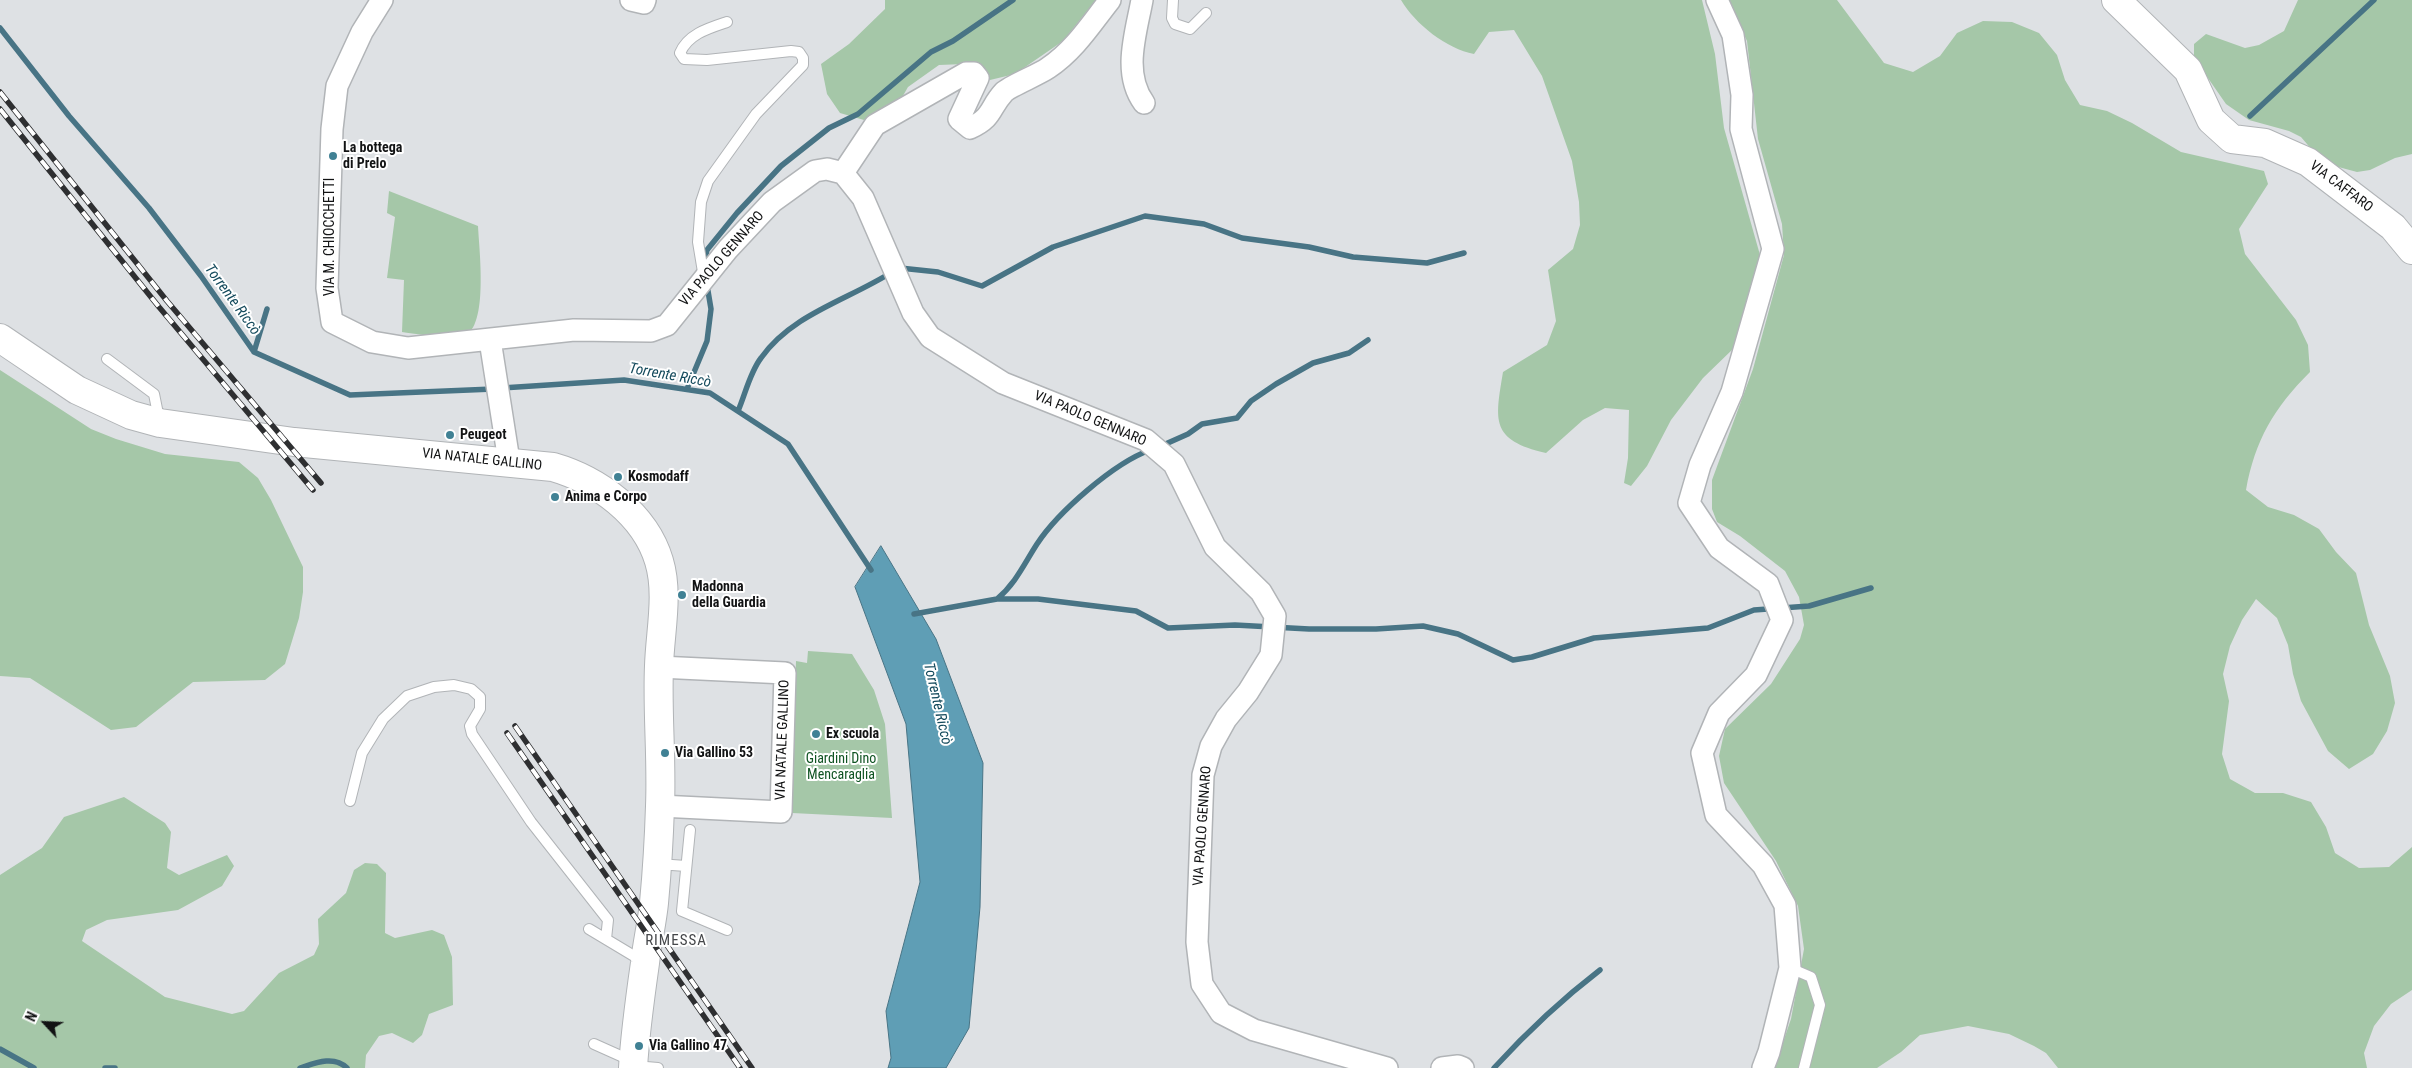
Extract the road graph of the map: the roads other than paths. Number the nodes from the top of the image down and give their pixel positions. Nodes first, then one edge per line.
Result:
1 (382, 0) edge
2 (631, 0) edge
3 (646, 0) edge
4 (1110, 0) edge
5 (1142, 0) edge
6 (1173, 0) edge
7 (1717, 0) edge
8 (2116, 0) edge
9 (1206, 13) dead end
10 (727, 22) dead end
11 (1144, 103) dead end
12 (843, 173) junction
13 (2412, 250) edge
14 (704, 279) junction
15 (0, 338) edge
16 (491, 345) junction
17 (107, 359) dead end
18 (160, 423) junction
19 (509, 462) junction
20 (659, 667) junction
21 (350, 801) dead end
22 (660, 806) junction
23 (690, 830) dead end
24 (657, 864) junction
25 (686, 866) junction
26 (589, 929) dead end
27 (727, 930) dead end
28 (606, 939) junction
29 (645, 962) junction
30 (1790, 968) junction
31 (594, 1044) dead end
32 (639, 1066) edge
33 (1387, 1068) edge
34 (1442, 1068) edge
35 (1463, 1068) edge
36 (1762, 1068) edge
37 (1804, 1068) edge

1 - 16 street, VIA M. CHIOCCHETTI
2 - 3 street
4 - 12 street
5 - 11 street
6 - 9 lane
7 - 30 street
8 - 13 main road, VIA CAFFARO
10 - 14 lane
12 - 14 street, VIA PAOLO GENNARO
12 - 33 street, VIA PAOLO GENNARO
14 - 16 street, VIA PAOLO GENNARO
15 - 18 main road, VIA NATALE GALLINO
16 - 19 street
17 - 18 lane
18 - 19 main road, VIA NATALE GALLINO
19 - 20 main road, VIA NATALE GALLINO
20 - 22 main road, VIA NATALE GALLINO
20 - 22 street, VIA NATALE GALLINO
21 - 28 lane
22 - 24 main road, VIA NATALE GALLINO
23 - 25 lane
24 - 25 lane
24 - 29 main road, VIA NATALE GALLINO
25 - 27 lane
26 - 28 lane
28 - 29 lane
29 - 32 main road, VIA NATALE GALLINO
30 - 36 street
30 - 37 lane
31 - 32 lane, VIA NATALE GALLINO
34 - 35 street

